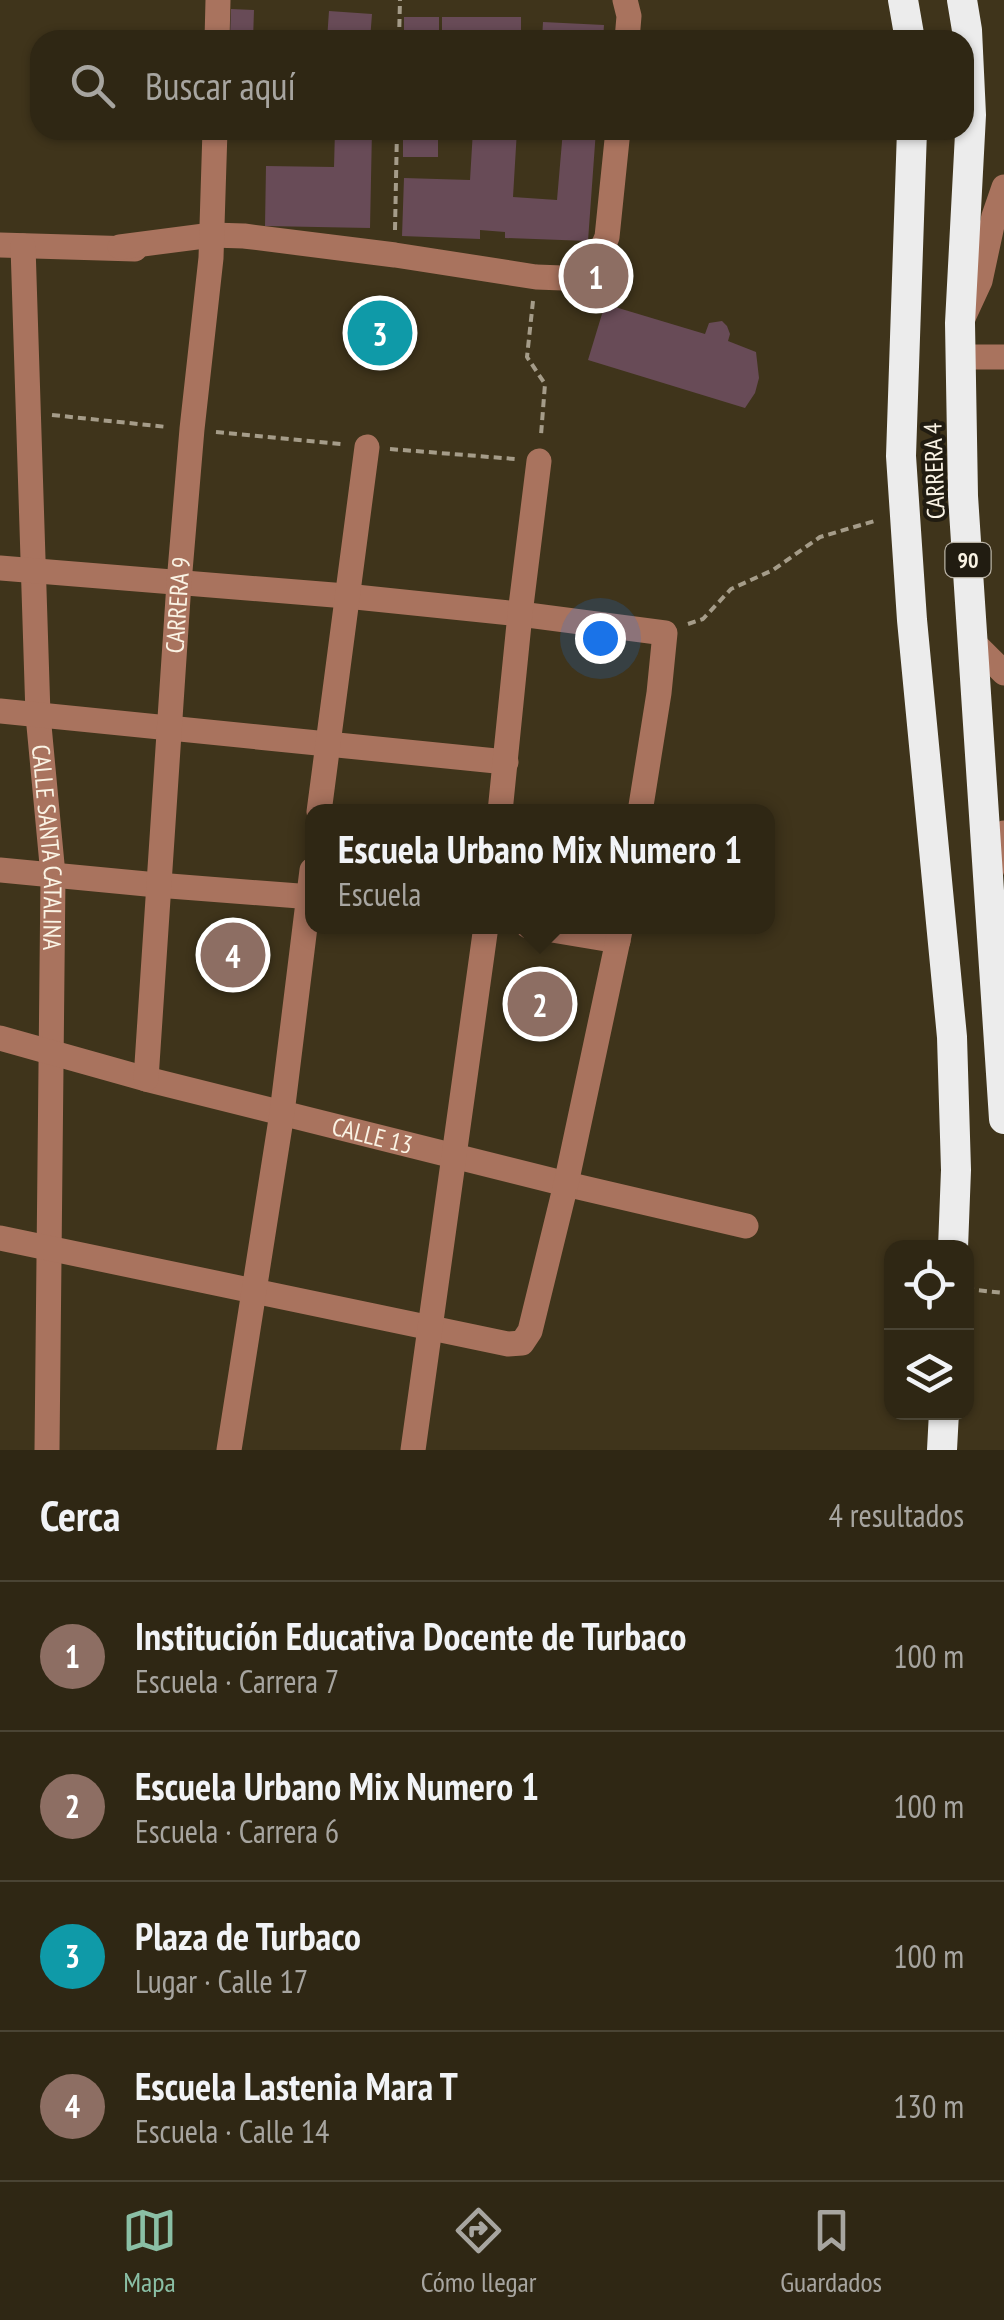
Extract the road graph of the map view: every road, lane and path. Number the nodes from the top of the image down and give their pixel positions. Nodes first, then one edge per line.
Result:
1 (218, 0) edge
2 (400, 0) edge
3 (625, 0) edge
4 (904, 0) edge
5 (962, 0) edge
6 (217, 30) edge
7 (399, 30) edge
8 (627, 30) edge
9 (908, 30) edge
10 (966, 30) edge
11 (215, 140) edge
12 (397, 140) edge
13 (617, 140) edge
14 (912, 140) edge
15 (970, 140) edge
16 (1004, 187) edge
17 (11, 246) edge
18 (212, 247) junction
19 (395, 255) junction
20 (536, 276) junction
21 (960, 323) junction
22 (1004, 357) edge
23 (962, 358) junction
24 (27, 412) junction
25 (192, 430) junction
26 (367, 447) dead end
27 (540, 460) joint
28 (904, 512) junction
29 (0, 568) edge
30 (32, 571) junction
31 (179, 583) junction
32 (346, 596) junction
33 (520, 614) junction
34 (665, 632) junction
35 (974, 642) junction
36 (1004, 673) edge
37 (0, 711) edge
38 (38, 714) junction
39 (168, 727) junction
40 (327, 743) junction
41 (506, 762) junction
42 (320, 804) edge
43 (501, 804) edge
44 (641, 804) edge
45 (1004, 833) edge
46 (0, 870) edge
47 (52, 875) junction
48 (989, 876) junction
49 (158, 885) junction
50 (305, 897) edge
51 (306, 934) edge
52 (485, 934) edge
53 (620, 934) edge
54 (0, 1038) edge
55 (49, 1051) junction
56 (146, 1079) junction
57 (282, 1113) junction
58 (1004, 1119) edge
59 (453, 1155) junction
60 (566, 1184) junction
61 (746, 1226) dead end
62 (0, 1238) edge
63 (953, 1240) edge
64 (48, 1248) junction
65 (253, 1290) junction
66 (974, 1290) edge
67 (1004, 1293) edge
68 (430, 1326) junction
69 (944, 1420) edge
70 (47, 1450) edge
71 (229, 1450) edge
72 (413, 1450) edge
73 (942, 1450) edge

1 - 6 street
2 - 7 path
3 - 8 street
4 - 9 highway
5 - 10 highway, CARRERA 4 / 90
11 - 18 street, CARRERA 9
12 - 19 path
13 - 20 street
14 - 28 highway, CARRERA 4 / 90
15 - 21 highway, CARRERA 4 / 90
16 - 21 street
17 - 18 street
17 - 24 street, CALLE SANTA CATALINA
18 - 19 street
18 - 25 street, CARRERA 9
19 - 20 street
20 - 27 path
21 - 23 highway, CARRERA 4 / 90
22 - 23 street
23 - 35 highway, CARRERA 4 / 90
24 - 25 path
24 - 30 street, CALLE SANTA CATALINA
25 - 31 street, CARRERA 9
26 - 32 street
27 - 33 street
28 - 34 path
28 - 63 highway, CARRERA 4 / 90
29 - 30 street
30 - 31 street
30 - 38 street, CALLE SANTA CATALINA
31 - 32 street
31 - 39 street, CARRERA 9
32 - 33 street
32 - 40 street
33 - 34 street
33 - 41 street
34 - 44 street
35 - 36 street
35 - 48 highway, CARRERA 4 / 90
37 - 38 street
38 - 39 street
38 - 47 street, CALLE SANTA CATALINA
39 - 40 street
39 - 49 street, CARRERA 9
40 - 41 street
40 - 42 street
41 - 43 street
45 - 48 street
46 - 47 street
47 - 49 street
47 - 55 street, CALLE SANTA CATALINA
48 - 58 highway, CARRERA 4 / 90
49 - 50 street
49 - 56 street, CARRERA 9
51 - 57 street
52 - 59 street
53 - 60 street
54 - 55 street, CALLE 13
55 - 56 street, CALLE 13
55 - 64 street, CALLE SANTA CATALINA
56 - 57 street, CALLE 13
57 - 59 street, CALLE 13
57 - 65 street
59 - 60 street, CALLE 13
59 - 68 street
60 - 61 street, CALLE 13
60 - 68 street
62 - 64 street
64 - 65 street
64 - 70 street, CALLE SANTA CATALINA
65 - 68 street
65 - 71 street
66 - 67 path
68 - 72 street
69 - 73 highway

